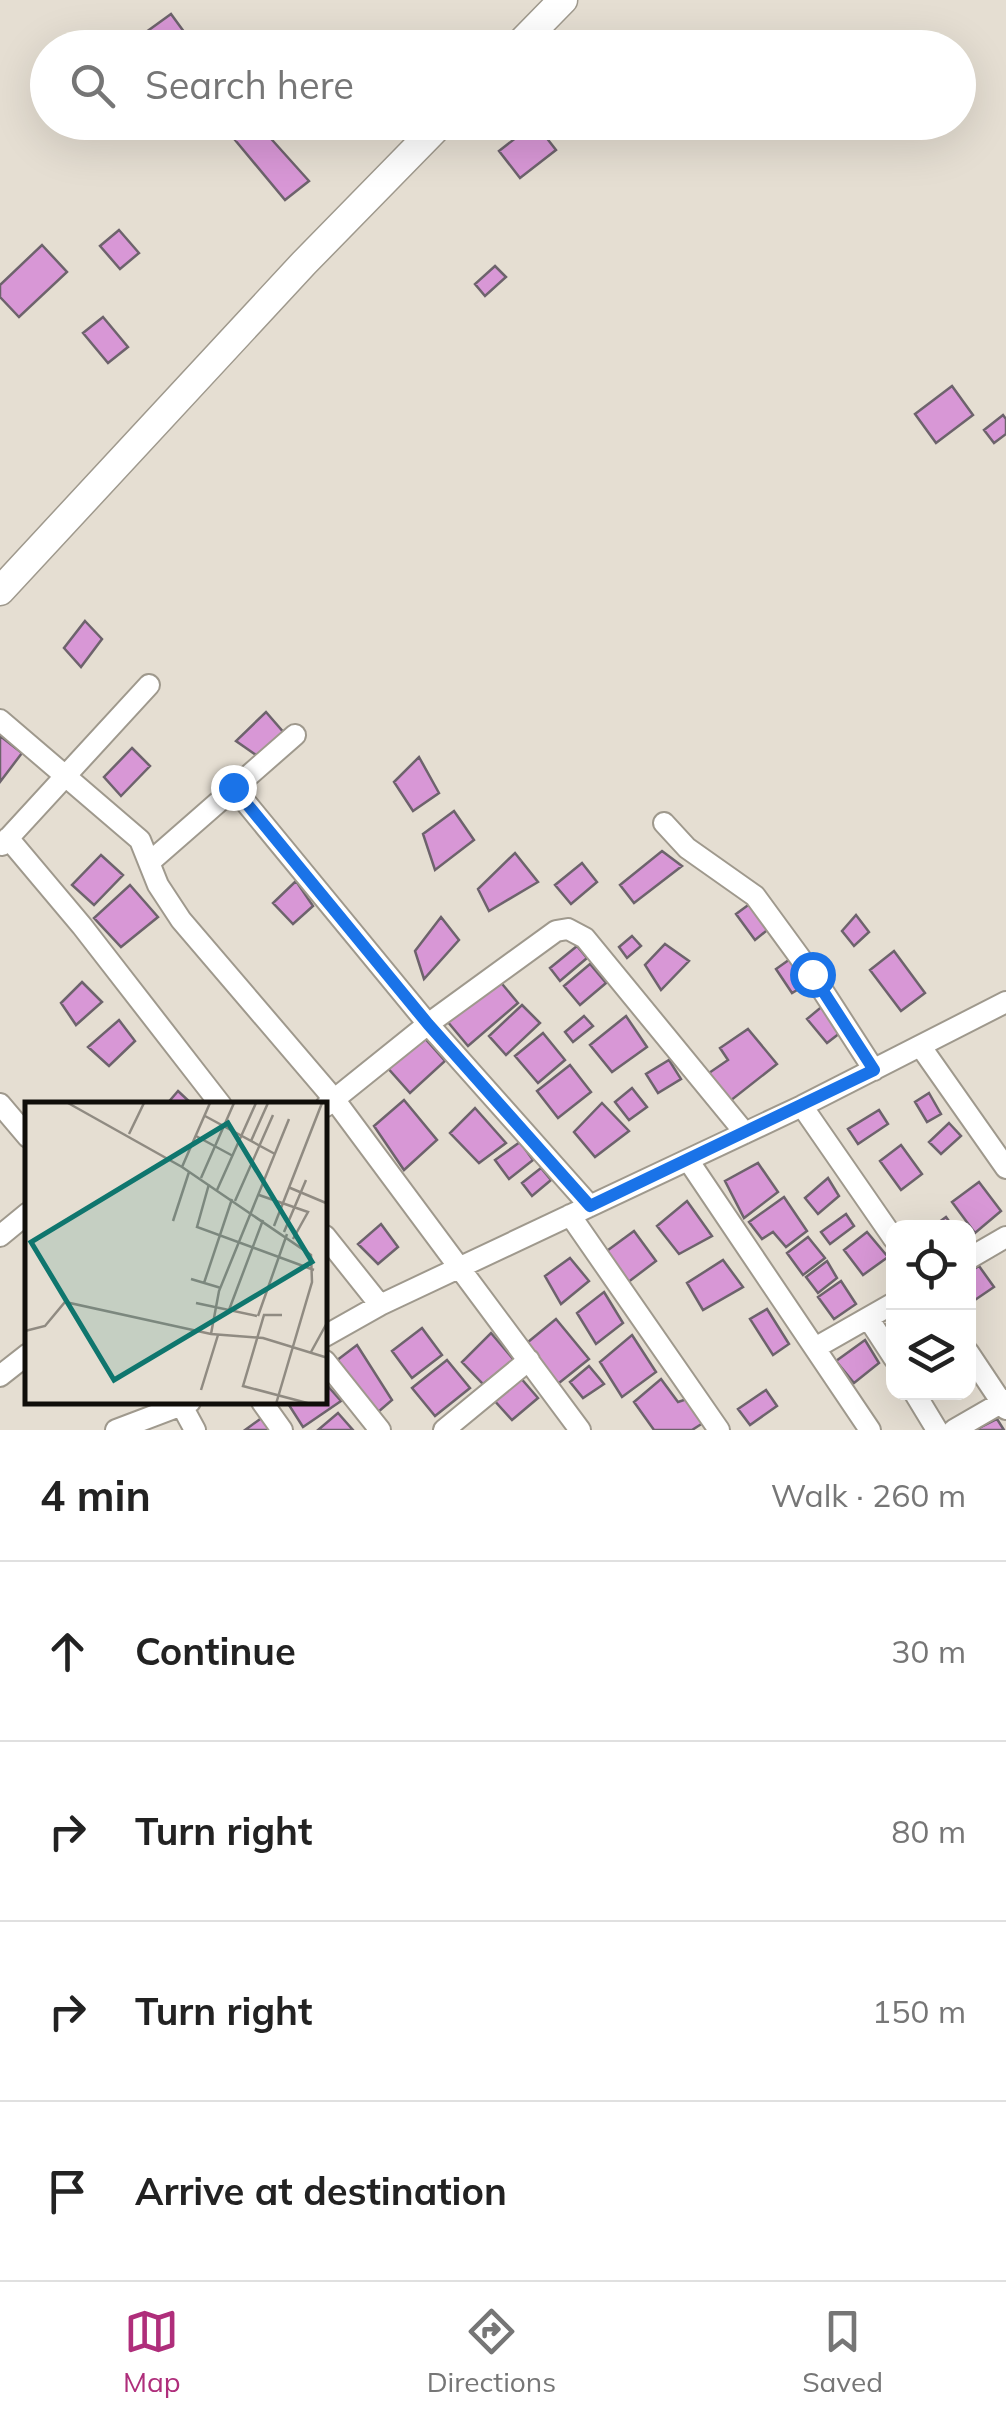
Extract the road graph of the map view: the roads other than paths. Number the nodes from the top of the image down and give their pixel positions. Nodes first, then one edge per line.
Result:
1 (562, 0) edge
2 (533, 30) edge
3 (424, 140) edge
4 (0, 592) edge
5 (150, 684) dead end
6 (0, 720) edge
7 (295, 735) dead end
8 (66, 775) junction
9 (233, 787) junction
10 (664, 822) dead end
11 (4, 843) edge
12 (150, 860) junction
13 (1006, 1002) edge
14 (428, 1024) junction
15 (920, 1047) junction
16 (874, 1070) junction
17 (219, 1102) edge
18 (330, 1103) edge
19 (0, 1104) edge
20 (802, 1106) junction
21 (745, 1132) junction
22 (25, 1133) edge
23 (688, 1160) junction
24 (1006, 1168) edge
25 (590, 1206) junction
26 (25, 1215) edge
27 (570, 1216) junction
28 (886, 1227) edge
29 (0, 1236) edge
30 (1006, 1237) edge
31 (328, 1240) edge
32 (976, 1254) edge
33 (461, 1267) junction
34 (380, 1305) junction
35 (886, 1308) edge
36 (868, 1318) junction
37 (328, 1334) edge
38 (886, 1346) edge
39 (815, 1348) junction
40 (25, 1356) edge
41 (529, 1360) junction
42 (976, 1363) edge
43 (328, 1366) edge
44 (0, 1376) edge
45 (919, 1400) edge
46 (1005, 1404) edge
47 (183, 1405) edge
48 (186, 1405) edge
49 (264, 1405) edge
50 (116, 1430) edge
51 (195, 1430) edge
52 (282, 1430) edge
53 (380, 1430) edge
54 (444, 1430) edge
55 (580, 1430) edge
56 (719, 1430) edge
57 (870, 1430) edge
58 (938, 1430) edge
59 (954, 1430) edge

1 - 2 street
3 - 4 street
5 - 8 street
6 - 8 street
7 - 9 street
8 - 11 street
8 - 12 street
9 - 12 street
9 - 14 street
10 - 16 street
11 - 17 street
12 - 18 street
13 - 15 street
14 - 18 street
14 - 21 street
14 - 25 street
15 - 16 street
15 - 24 street
16 - 20 street
18 - 33 street
19 - 22 street
20 - 21 street
20 - 28 street
21 - 23 street
23 - 25 street
23 - 39 street
25 - 27 street
26 - 29 street
27 - 33 street
27 - 56 street
30 - 32 street
31 - 34 street
33 - 34 street
33 - 41 street
34 - 37 street
35 - 36 street
36 - 38 street
36 - 39 street
39 - 57 street
40 - 44 street
41 - 54 street
41 - 55 street
42 - 46 street
43 - 53 street
45 - 58 street
46 - 59 street
47 - 50 street
48 - 51 street
49 - 52 street

